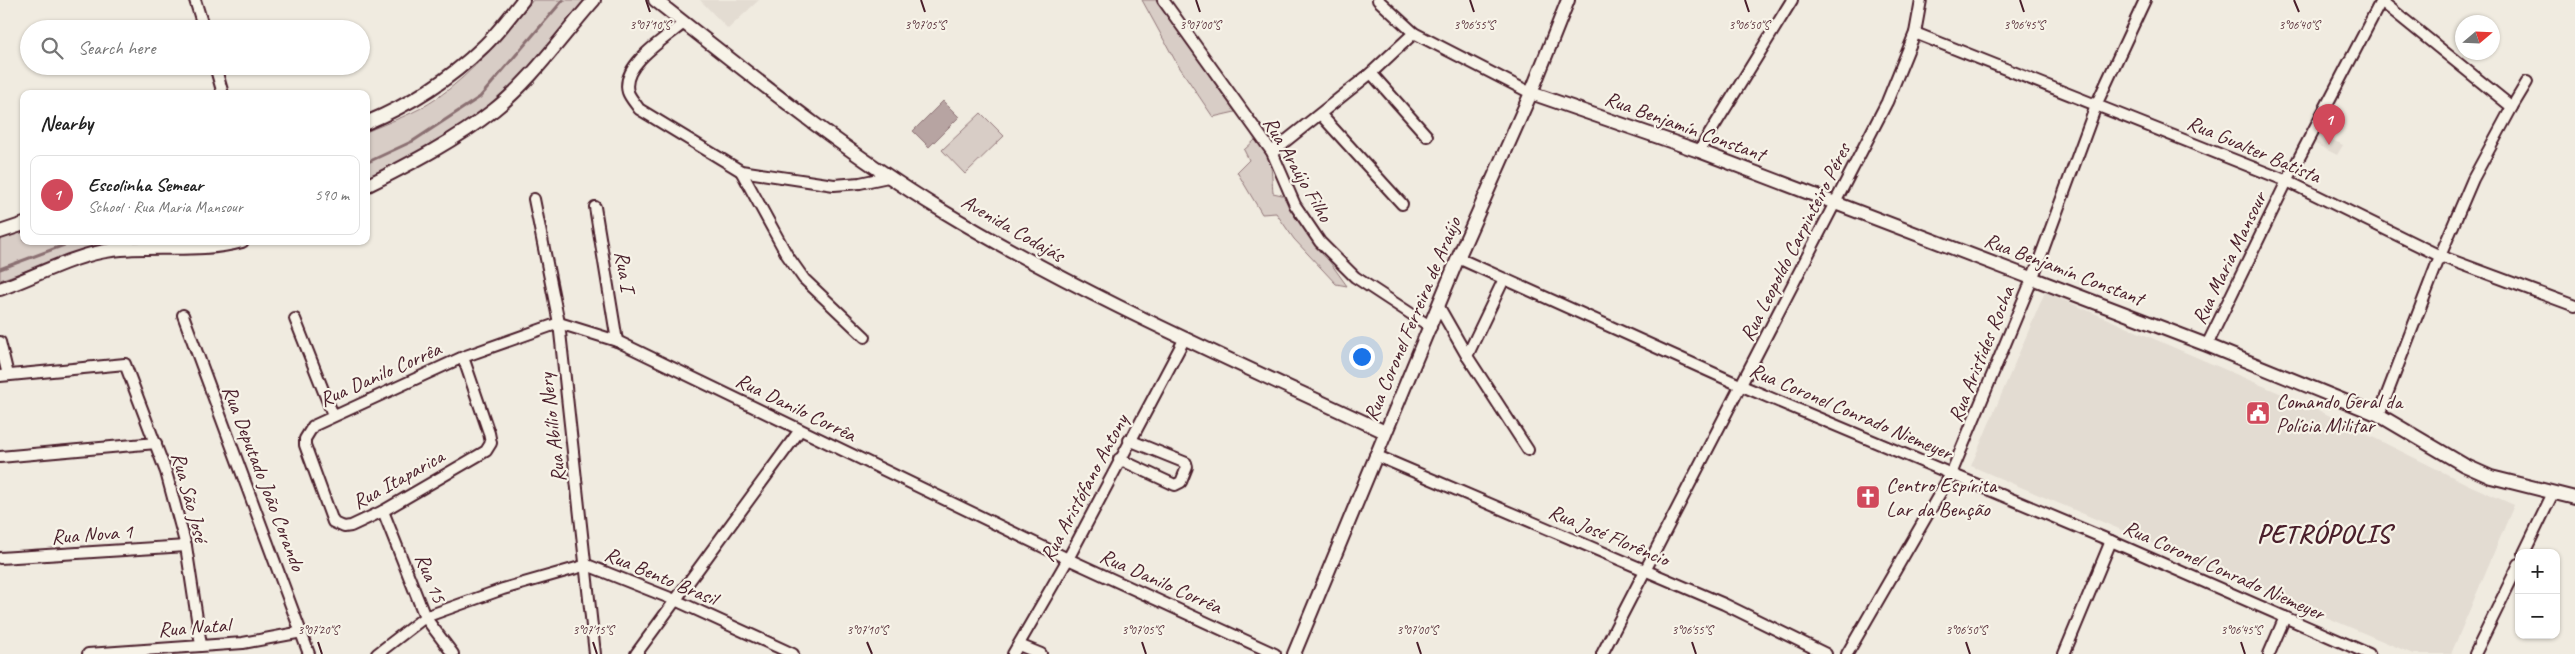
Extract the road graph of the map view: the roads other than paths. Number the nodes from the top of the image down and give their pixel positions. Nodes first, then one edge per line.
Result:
1 (195, 0) edge
2 (523, 0) edge
3 (594, 0) edge
4 (655, 0) edge
5 (1164, 0) edge
6 (1378, 0) edge
7 (1568, 0) edge
8 (1792, 0) edge
9 (1921, 0) edge
10 (2145, 0) edge
11 (2380, 0) edge
12 (201, 20) edge
13 (684, 23) junction
14 (1414, 32) junction
15 (1915, 33) junction
16 (1371, 73) junction
17 (218, 75) edge
18 (2527, 82) dead end
19 (222, 90) edge
20 (1531, 93) junction
21 (2097, 104) junction
22 (2512, 107) junction
23 (1321, 115) junction
24 (370, 122) edge
25 (1427, 136) dead end
26 (1272, 152) junction
27 (1699, 152) junction
28 (741, 171) junction
29 (888, 177) junction
30 (2287, 181) junction
31 (370, 184) edge
32 (534, 199) dead end
33 (1402, 204) dead end
34 (1836, 204) junction
35 (595, 208) dead end
36 (20, 225) edge
37 (0, 232) edge
38 (221, 245) edge
39 (2440, 256) junction
40 (1458, 258) junction
41 (2033, 277) junction
42 (1504, 279) junction
43 (0, 290) edge
44 (2575, 306) edge
45 (1439, 307) junction
46 (182, 315) dead end
47 (295, 319) dead end
48 (559, 323) junction
49 (1430, 327) junction
50 (865, 337) dead end
51 (1185, 338) junction
52 (617, 340) junction
53 (0, 342) edge
54 (2207, 345) junction
55 (1467, 356) junction
56 (463, 357) junction
57 (4, 375) edge
58 (1742, 386) junction
59 (333, 415) junction
60 (2379, 415) junction
61 (800, 430) junction
62 (1385, 432) junction
63 (1130, 440) junction
64 (156, 444) junction
65 (305, 445) joint
66 (1528, 450) dead end
67 (1376, 455) junction
68 (0, 457) edge
69 (1119, 459) junction
70 (1951, 474) junction
71 (2554, 493) junction
72 (2575, 498) edge
73 (383, 511) junction
74 (2110, 541) junction
75 (186, 546) junction
76 (2526, 549) edge
77 (0, 558) edge
78 (1068, 560) junction
79 (587, 565) junction
80 (1644, 570) junction
81 (2515, 572) edge
82 (675, 600) junction
83 (425, 617) junction
84 (2285, 617) junction
85 (302, 632) junction
86 (201, 645) junction
87 (1016, 650) edge
88 (88, 654) edge
89 (310, 654) edge
90 (378, 654) edge
91 (453, 654) edge
92 (595, 654) edge
93 (636, 654) edge
94 (793, 654) edge
95 (1041, 654) edge
96 (1275, 654) edge
97 (1294, 654) edge
98 (1602, 654) edge
99 (1826, 654) edge
100 (1847, 654) edge
101 (2064, 654) edge
102 (2269, 654) edge
103 (2369, 654) edge
104 (2475, 654) edge

1 - 12 street
2 - 24 street
3 - 31 street
4 - 13 street, Avenida Codajás
5 - 26 street, Rua Araújo Filho
6 - 14 street
7 - 20 street, Rua Coronel Ferreira de Araújo
8 - 27 street
9 - 15 street, Rua Leopoldo Carpinteiro Péres
10 - 21 street, Rua Aristides Rocha
11 - 22 street
11 - 30 street, Rua Maria Mansour
13 - 28 street
13 - 29 street, Avenida Codajás
14 - 16 street
14 - 20 street
15 - 21 street, Rua Gualter Batista
15 - 34 street, Rua Leopoldo Carpinteiro Péres
16 - 23 street
16 - 25 street
17 - 19 street
18 - 22 street
20 - 27 street, Rua Benjamín Constant
20 - 40 street, Rua Coronel Ferreira de Araújo
21 - 30 street, Rua Gualter Batista
21 - 41 street, Rua Aristides Rocha
22 - 39 street
23 - 26 street
23 - 33 street
26 - 49 street, Rua Araújo Filho
27 - 34 street, Rua Benjamín Constant
28 - 29 street
28 - 50 street
29 - 51 street, Avenida Codajás
30 - 39 street, Rua Gualter Batista
30 - 54 street, Rua Maria Mansour
32 - 48 street, Rua Abílio Nery
34 - 41 street, Rua Benjamín Constant
34 - 58 street, Rua Leopoldo Carpinteiro Péres
35 - 52 street, Rua I
36 - 37 street
38 - 43 street
39 - 44 street, Rua Gualter Batista
39 - 60 street
40 - 42 street, Rua Coronel Conrado Niemeyer
40 - 45 street, Rua Coronel Ferreira de Araújo
41 - 54 street, Rua Benjamín Constant
41 - 70 street, Rua Aristides Rocha
42 - 55 street
42 - 58 street, Rua Coronel Conrado Niemeyer
45 - 49 street, Rua Coronel Ferreira de Araújo
45 - 55 street
46 - 85 street, Rua Deputado João Corando
47 - 59 street
48 - 52 street, Rua Danilo Corrêa
48 - 56 street, Rua Danilo Corrêa
48 - 79 street, Rua Abílio Nery
49 - 62 street, Rua Coronel Ferreira de Araújo
51 - 62 street, Avenida Codajás
51 - 63 street, Rua Aristófano Antony
52 - 61 street, Rua Danilo Corrêa
53 - 57 street
54 - 60 street, Rua Benjamín Constant
55 - 66 street
56 - 59 street, Rua Danilo Corrêa
56 - 73 street, Rua Itaparica
57 - 64 street, Rua São José
58 - 70 street, Rua Coronel Conrado Niemeyer
58 - 80 street, Rua Leopoldo Carpinteiro Péres
59 - 65 street, Rua Danilo Corrêa
60 - 71 street, Rua Benjamín Constant
61 - 78 street, Rua Danilo Corrêa
61 - 82 street
62 - 67 street, Rua Coronel Ferreira de Araújo
63 - 69 street, Rua Aristófano Antony
63 - 69 street
64 - 68 street
64 - 75 street, Rua São José
65 - 73 street, Rua Itaparica
67 - 80 street, Rua José Florêncio
67 - 97 street, Rua Coronel Ferreira de Araújo
69 - 78 street, Rua Aristófano Antony
70 - 74 street, Rua Coronel Conrado Niemeyer
70 - 100 street, Rua Aristides Rocha
71 - 72 street, Rua Benjamín Constant
71 - 76 street
73 - 83 street, Rua 15
74 - 84 street, Rua Coronel Conrado Niemeyer
74 - 101 street
75 - 77 street, Rua Nova 1
75 - 86 street, Rua São José
78 - 87 street, Rua Aristófano Antony
78 - 96 street, Rua Danilo Corrêa
79 - 82 street, Rua Bento Brasil
79 - 83 street, Rua Bento Brasil
79 - 92 street, Rua Abílio Nery
80 - 98 street, Rua Leopoldo Carpinteiro Péres
80 - 99 street, Rua José Florêncio
81 - 104 street
82 - 93 street
82 - 94 street, Rua Bento Brasil
83 - 90 street, Rua Bento Brasil
83 - 91 street, Rua 15
84 - 102 street
84 - 103 street, Rua Coronel Conrado Niemeyer
85 - 86 street, Rua Natal
85 - 89 street, Rua Deputado João Corando
86 - 88 street, Rua Natal
87 - 95 street

